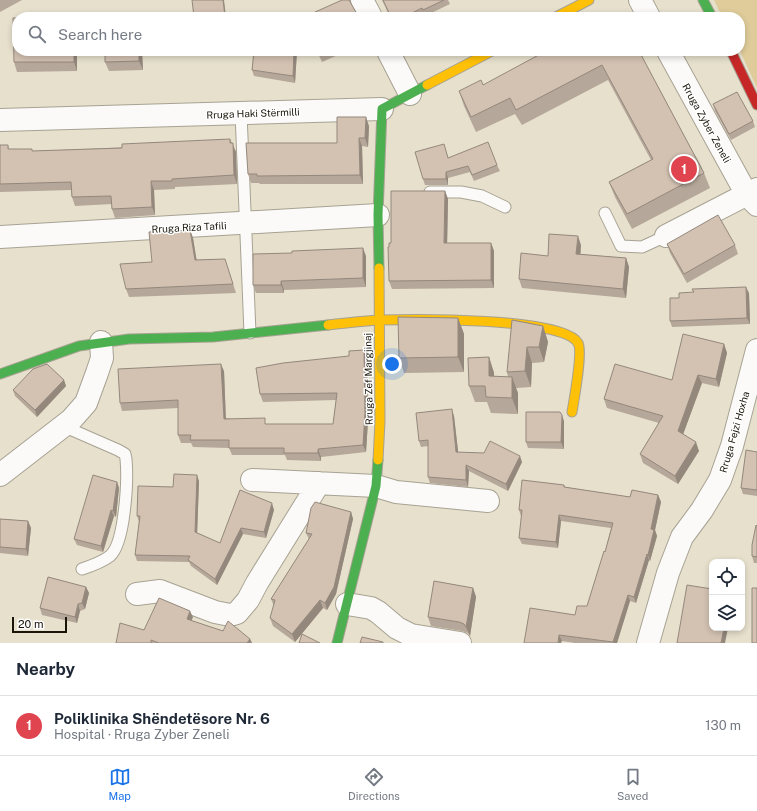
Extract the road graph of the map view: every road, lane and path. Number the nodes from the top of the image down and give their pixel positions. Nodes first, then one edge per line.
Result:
1 (362, 0) edge
2 (589, 0) edge
3 (640, 0) edge
4 (703, 0) edge
5 (368, 12) edge
6 (566, 12) edge
7 (646, 12) edge
8 (709, 12) edge
9 (391, 56) edge
10 (482, 56) edge
11 (671, 56) edge
12 (733, 56) edge
13 (410, 94) junction
14 (757, 105) edge
15 (382, 110) junction
16 (242, 113) junction
17 (0, 120) edge
18 (417, 192) edge
19 (754, 196) edge
20 (505, 207) dead end
21 (605, 213) dead end
22 (378, 215) junction
23 (246, 223) junction
24 (666, 236) joint
25 (0, 238) edge
26 (379, 320) junction
27 (250, 333) junction
28 (101, 342) junction
29 (757, 350) edge
30 (0, 374) edge
31 (572, 412) dead end
32 (64, 426) junction
33 (0, 475) edge
34 (252, 480) dead end
35 (319, 483) junction
36 (376, 486) junction
37 (488, 501) dead end
38 (82, 569) dead end
39 (137, 594) dead end
40 (346, 604) junction
41 (337, 643) edge
42 (460, 643) edge
43 (648, 643) edge

1 - 5 street
2 - 6 street
3 - 7 street
4 - 8 street
9 - 13 street
10 - 13 street, Rruga Haki Stërmilli
11 - 19 street, Rruga Zyber Zeneli
12 - 14 street
13 - 15 street, Rruga Haki Stërmilli
15 - 16 street, Rruga Haki Stërmilli
15 - 22 street, Rruga Zef Margjinaj
16 - 17 street, Rruga Haki Stërmilli
16 - 23 lane
18 - 20 lane
19 - 24 street
21 - 24 lane
22 - 23 street, Rruga Riza Tafili
22 - 26 street, Rruga Zef Margjinaj
23 - 25 street, Rruga Riza Tafili
23 - 27 lane
26 - 27 street
26 - 31 street
26 - 36 street, Rruga Zef Margjinaj
27 - 28 street
28 - 30 street
28 - 32 street
29 - 43 street, Rruga Fejzi Hoxha
32 - 33 street
32 - 38 lane
34 - 35 street
35 - 36 street
35 - 39 street
36 - 37 street
36 - 40 street, Rruga Zef Margjinaj
40 - 41 street, Rruga Zef Margjinaj
40 - 42 street

